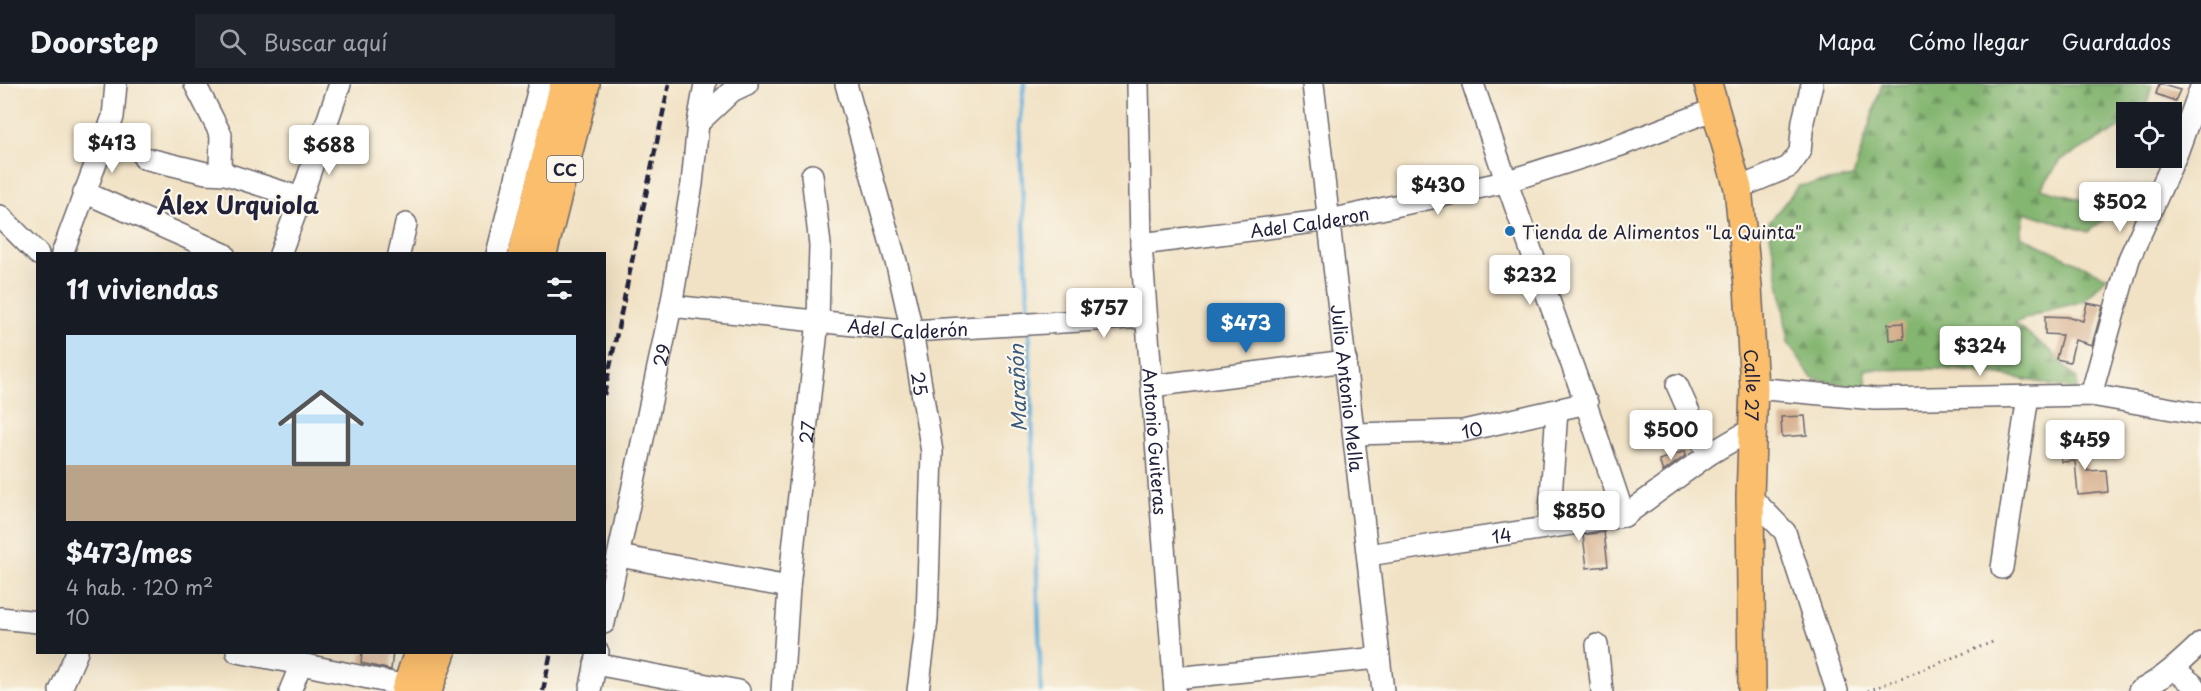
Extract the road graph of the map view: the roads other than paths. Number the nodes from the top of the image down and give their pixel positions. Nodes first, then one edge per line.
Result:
1 (116, 84) edge
2 (195, 84) edge
3 (340, 84) edge
4 (540, 84) edge
5 (564, 84) edge
6 (586, 84) edge
7 (705, 84) edge
8 (747, 84) edge
9 (846, 84) edge
10 (1138, 84) edge
11 (1313, 84) edge
12 (1473, 84) edge
13 (1812, 84) edge
14 (2201, 87) edge
15 (1712, 97) edge
16 (698, 123) junction
17 (2195, 124) edge
18 (144, 158) dead end
19 (226, 174) junction
20 (812, 175) dead end
21 (1505, 182) junction
22 (1738, 188) junction
23 (84, 192) junction
24 (302, 198) junction
25 (0, 216) edge
26 (1330, 220) junction
27 (406, 224) dead end
28 (1141, 244) junction
29 (36, 252) edge
30 (63, 252) edge
31 (219, 252) edge
32 (281, 252) edge
33 (399, 252) edge
34 (498, 252) edge
35 (522, 252) edge
36 (544, 252) edge
37 (671, 306) junction
38 (1146, 317) junction
39 (818, 321) junction
40 (912, 331) junction
41 (1346, 361) junction
42 (1677, 385) dead end
43 (1152, 386) junction
44 (1754, 388) junction
45 (2091, 395) junction
46 (2028, 396) junction
47 (1587, 403) junction
48 (1557, 410) junction
49 (2201, 414) edge
50 (1752, 429) junction
51 (1354, 434) junction
52 (1708, 455) junction
53 (1750, 496) junction
54 (1624, 516) junction
55 (1549, 526) junction
56 (1368, 555) junction
57 (619, 556) junction
58 (2002, 568) dead end
59 (789, 586) junction
60 (606, 613) edge
61 (0, 618) edge
62 (36, 622) edge
63 (2201, 643) edge
64 (1596, 645) dead end
65 (76, 654) edge
66 (248, 654) edge
67 (418, 654) edge
68 (440, 654) edge
69 (597, 658) edge
70 (1379, 658) junction
71 (302, 664) junction
72 (2174, 669) junction
73 (1175, 684) edge
74 (414, 689) edge
75 (60, 691) edge
76 (291, 691) edge
77 (590, 691) edge
78 (740, 691) edge
79 (782, 691) edge
80 (918, 691) edge
81 (1383, 691) edge
82 (1602, 691) edge
83 (1752, 691) edge
84 (1837, 691) edge
85 (2139, 691) edge
86 (2198, 691) edge

1 - 23 street
2 - 19 street
3 - 24 street
4 - 34 street
5 - 35 main road, CC
6 - 36 main road, CC
7 - 16 street, 29
8 - 16 street
9 - 40 street, 25
10 - 28 street, Antonio Guiteras
11 - 26 street, Julio Antonio Mella
12 - 21 street
13 - 22 street
14 - 17 street
15 - 21 street, Adel Calderon
15 - 22 main road, Calle 27
16 - 37 street, 29
17 - 45 street
18 - 19 street
19 - 24 street
20 - 39 street, 27
21 - 26 street, Adel Calderon
21 - 47 street
22 - 44 main road, Calle 27
23 - 30 street
23 - 31 street
24 - 32 street
25 - 29 street
26 - 28 street, Adel Calderon
26 - 41 street, Julio Antonio Mella
27 - 33 street
28 - 38 street, Antonio Guiteras
37 - 39 street, Adel Calderón
37 - 57 street, 29
38 - 40 street, Adel Calderón
38 - 43 street, Antonio Guiteras
39 - 40 street, Adel Calderón
39 - 59 street, 27
40 - 80 street, 25
41 - 43 street
41 - 51 street, Julio Antonio Mella
42 - 52 street
43 - 73 street, Antonio Guiteras
44 - 46 street
44 - 50 main road, Calle 27
45 - 46 street
45 - 49 street
46 - 58 street
47 - 48 street, 10
47 - 54 street
48 - 51 street, 10
48 - 55 street
50 - 52 street, 14
50 - 53 main road, Calle 27
51 - 56 street, Julio Antonio Mella
52 - 54 street, 14
53 - 83 main road, Calle 27
53 - 84 street
54 - 55 street, 14
55 - 56 street, 14
56 - 70 street, Julio Antonio Mella
57 - 59 street
57 - 60 street, 29
59 - 79 street, 27
61 - 62 street
63 - 72 street
64 - 82 street
65 - 75 street
66 - 71 street
67 - 74 main road
68 - 74 main road
69 - 77 street
69 - 78 street
70 - 73 street
70 - 81 street, Julio Antonio Mella
71 - 74 street
71 - 76 street
72 - 85 street
72 - 86 street

